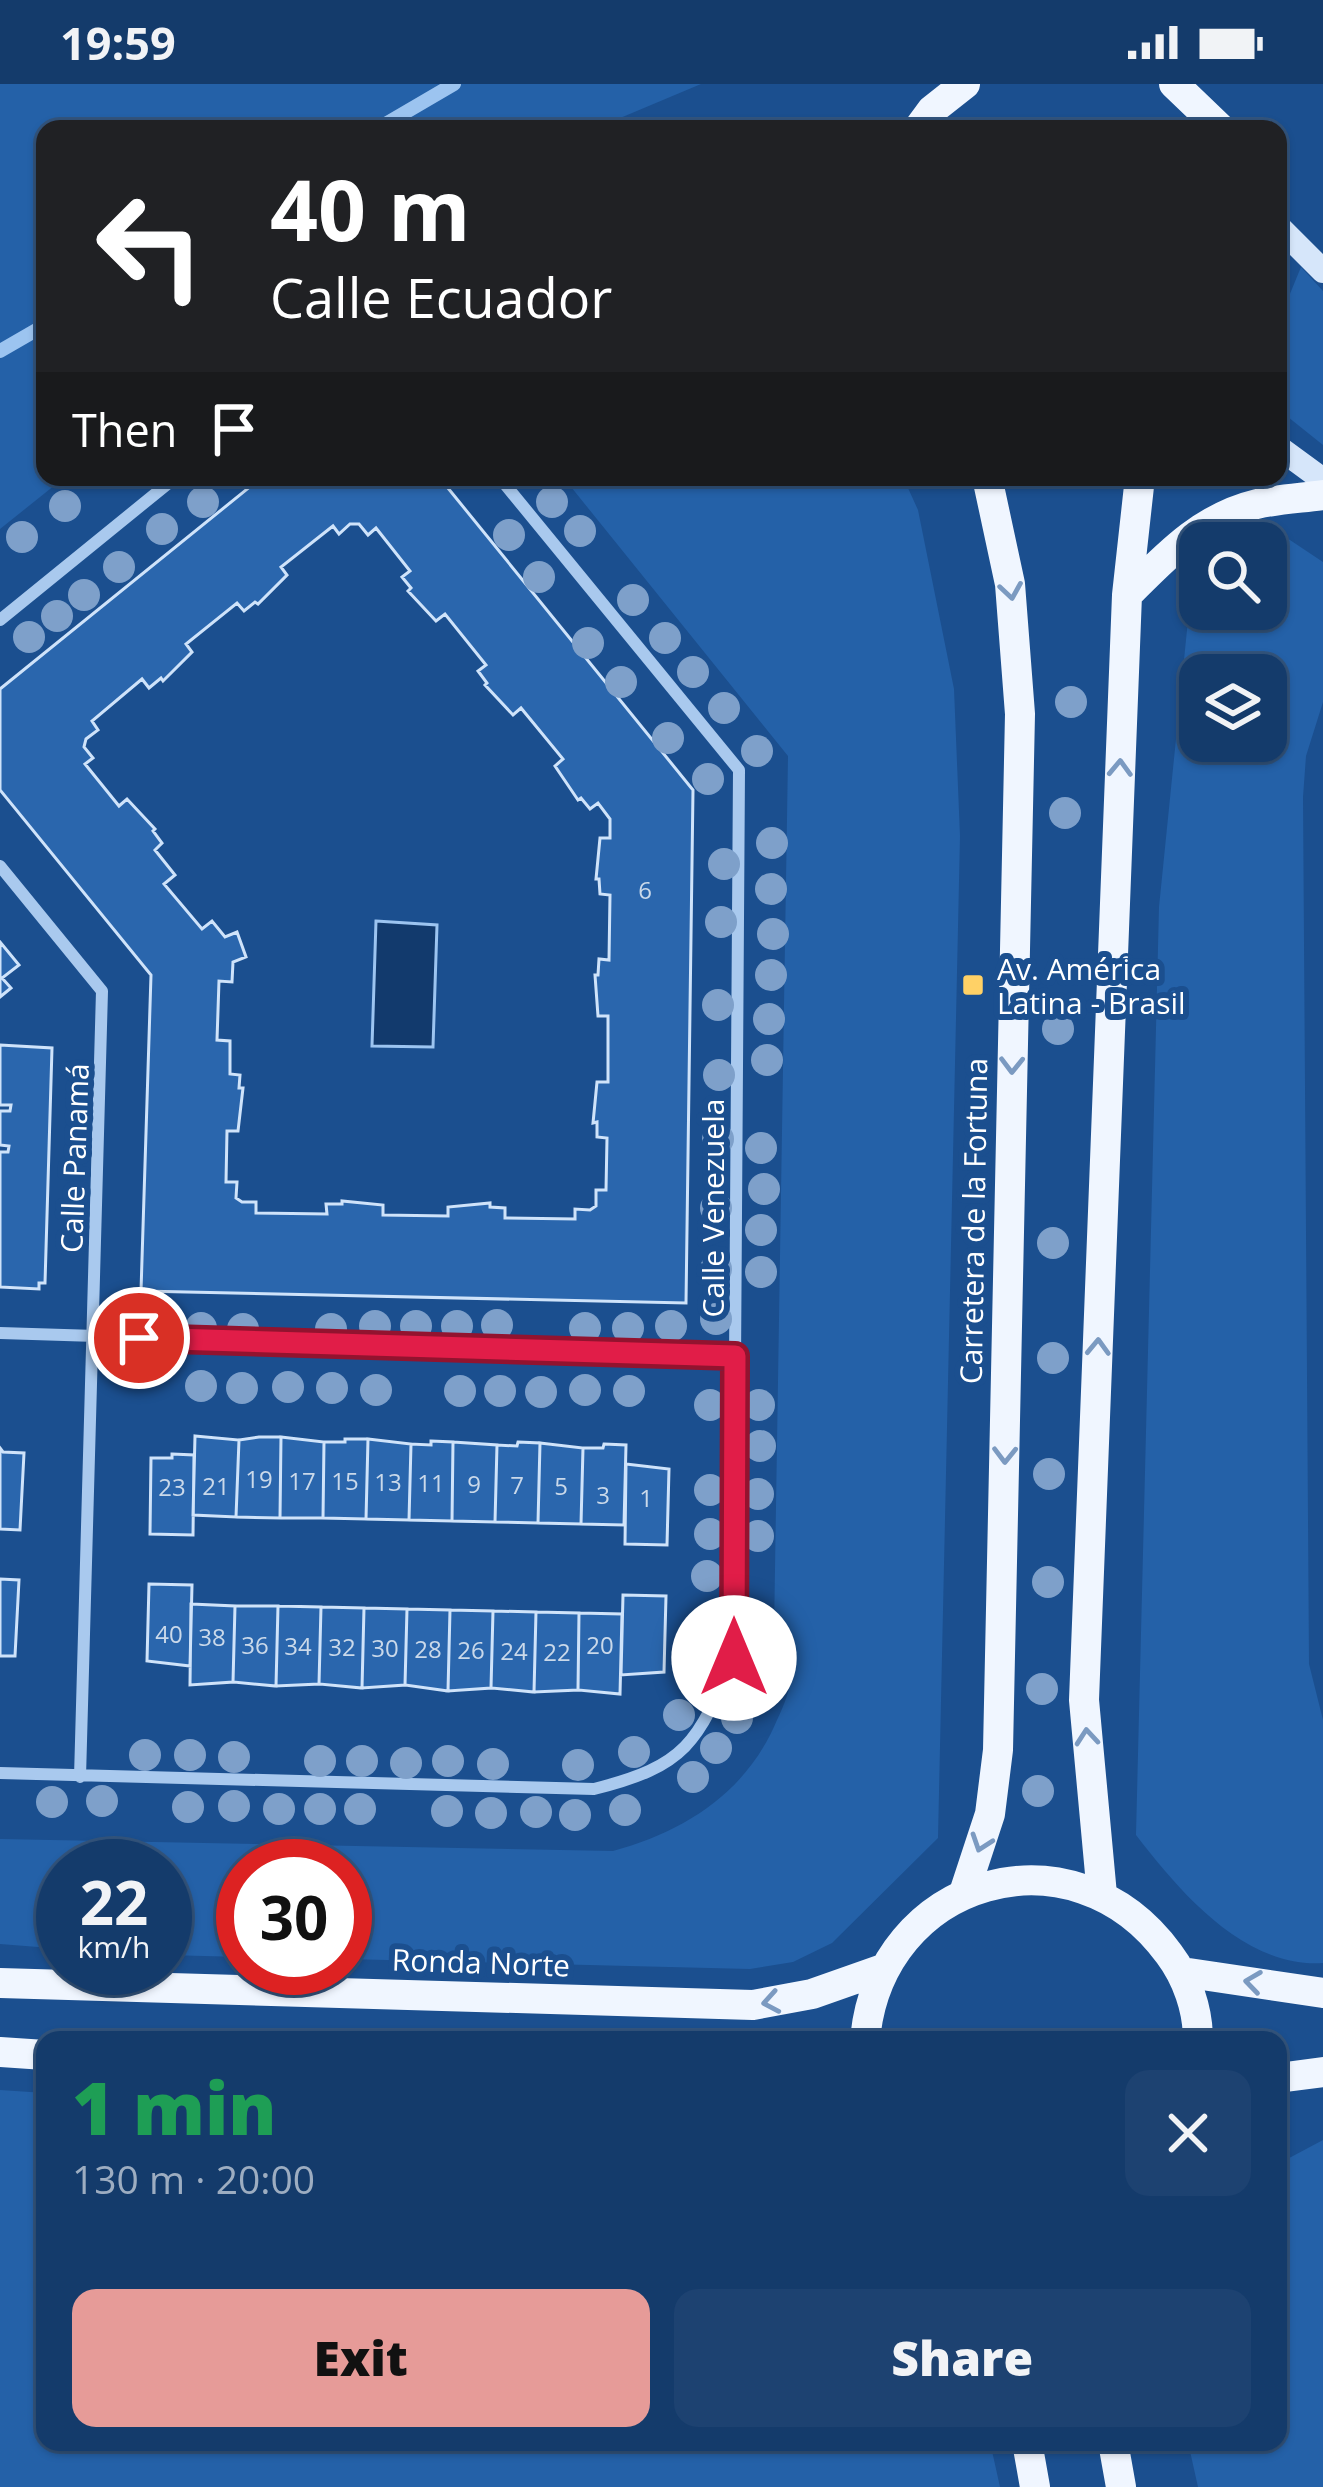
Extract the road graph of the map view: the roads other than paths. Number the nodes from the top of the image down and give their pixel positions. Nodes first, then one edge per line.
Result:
1 (965, 84) edge
2 (1178, 85) edge
3 (925, 120) edge
4 (1212, 120) edge
5 (1287, 235) edge
6 (1323, 271) edge
7 (1287, 454) edge
8 (1323, 480) edge
9 (165, 486) edge
10 (506, 486) edge
11 (989, 486) edge
12 (1139, 486) edge
13 (1323, 495) edge
14 (1127, 595) junction
15 (0, 620) edge
16 (0, 866) edge
17 (0, 1333) edge
18 (93, 1337) junction
19 (735, 1356) junction
20 (0, 1773) edge
21 (80, 1777) junction
22 (964, 1893) junction
23 (1102, 1895) junction
24 (883, 1969) junction
25 (1182, 1972) junction
26 (0, 1983) edge
27 (1323, 1993) edge
28 (866, 2031) edge
29 (1198, 2031) edge
30 (0, 2052) edge
31 (36, 2054) edge
32 (1323, 2072) edge
33 (1287, 2077) edge
34 (1029, 2451) edge
35 (1115, 2451) edge
36 (1035, 2487) edge
37 (1121, 2487) edge

1 - 3 main road
2 - 4 main road
5 - 6 main road
7 - 8 main road
9 - 15 street
10 - 19 street, Calle Venezuela
11 -> 22 main road, Carretera de la Fortuna
12 - 14 main road
13 - 14 main road
23 -> 14 main road
16 - 18 street, Calle Panamá
17 - 18 street
18 - 19 street
18 - 21 street, Calle Panamá
19 - 21 street, Calle Venezuela
20 - 21 street, Calle Venezuela
22 - 23 main road
22 - 24 main road
23 - 25 main road
24 -> 26 main road, Ronda Norte
24 - 28 main road
27 -> 25 main road
25 - 29 main road
30 - 31 main road
32 - 33 main road
34 - 36 main road
35 - 37 main road

